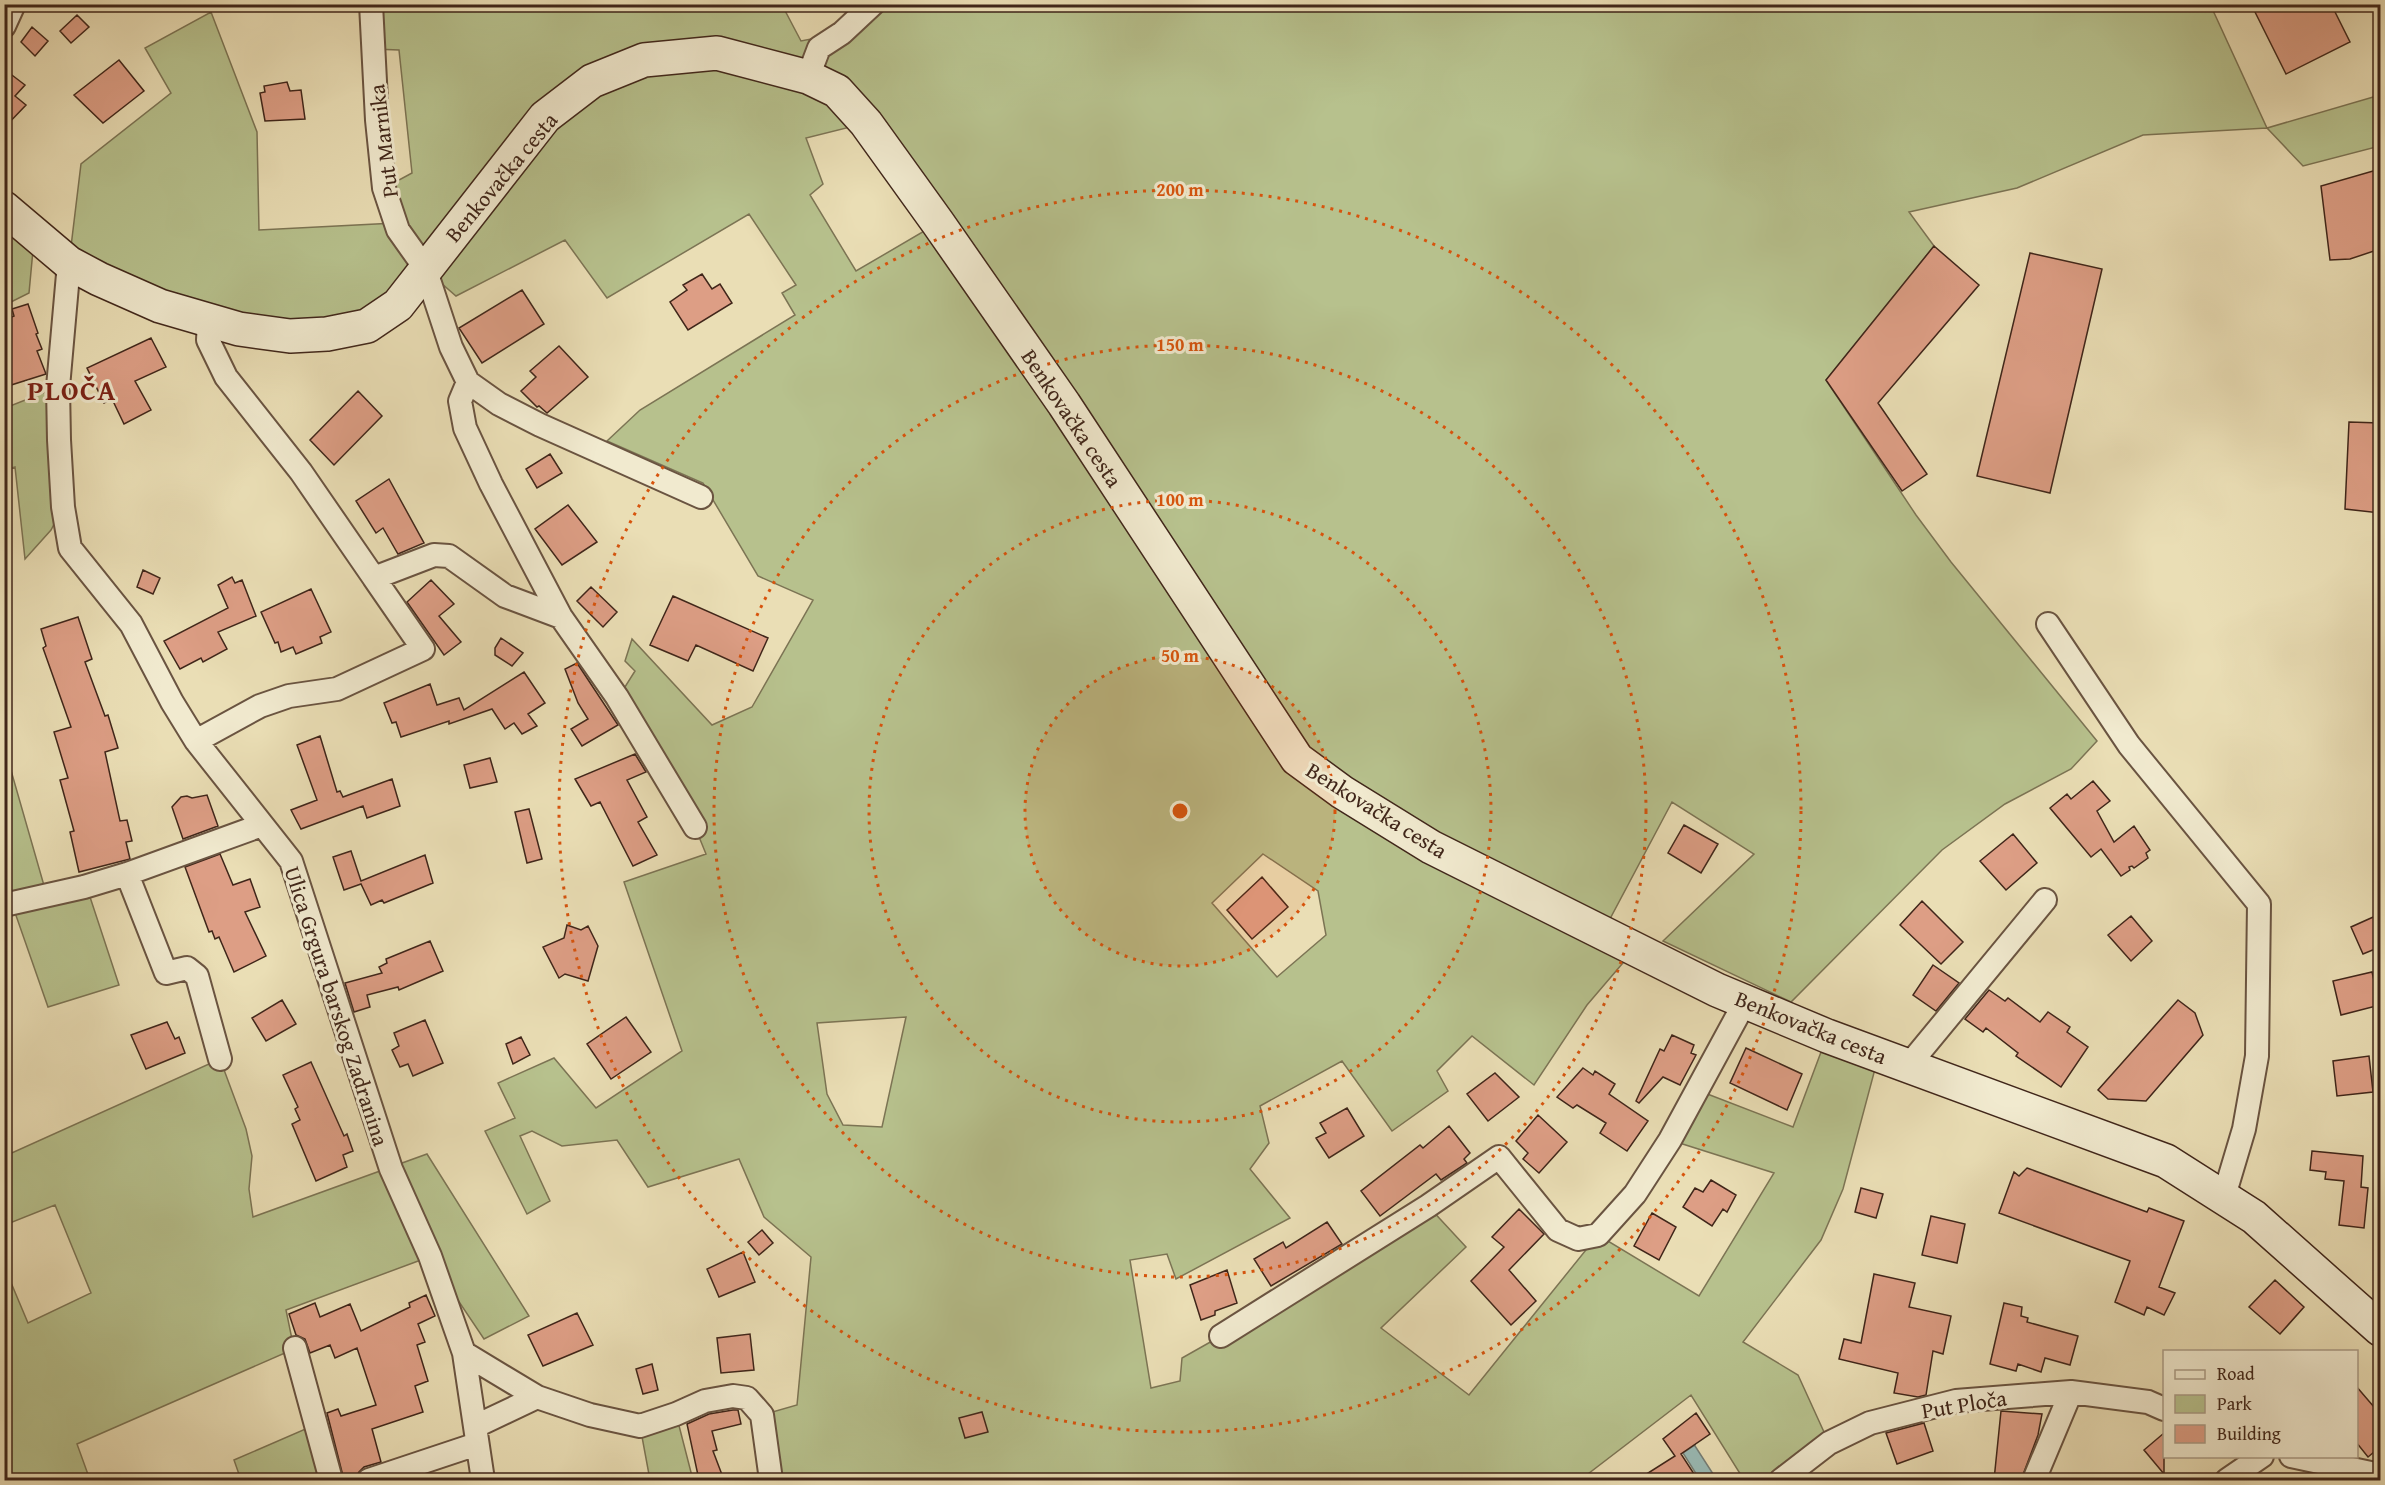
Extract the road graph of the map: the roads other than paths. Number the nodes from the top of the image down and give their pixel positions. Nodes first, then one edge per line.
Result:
1 (14, 4) edge
2 (371, 4) edge
3 (873, 4) edge
4 (4, 26) edge
5 (808, 77) junction
6 (4, 208) edge
7 (69, 262) junction
8 (425, 268) junction
9 (209, 320) junction
10 (468, 382) junction
11 (701, 497) dead end
12 (374, 578) junction
13 (561, 617) junction
14 (2048, 624) dead end
15 (196, 741) junction
16 (262, 825) junction
17 (695, 827) dead end
18 (127, 874) junction
19 (2045, 900) dead end
20 (4, 905) edge
21 (1745, 1002) junction
22 (220, 1059) dead end
23 (1908, 1066) junction
24 (2224, 1196) junction
25 (2380, 1329) edge
26 (1221, 1336) dead end
27 (295, 1348) dead end
28 (464, 1353) junction
29 (2071, 1392) junction
30 (537, 1396) junction
31 (2163, 1409) edge
32 (477, 1435) junction
33 (2259, 1458) edge
34 (2300, 1458) edge
35 (2380, 1475) edge
36 (331, 1480) edge
37 (369, 1480) edge
38 (483, 1480) edge
39 (771, 1480) edge
40 (1781, 1480) edge
41 (2034, 1480) edge
42 (2228, 1480) edge

1 - 4 street
2 - 8 street, Put Marnika
3 - 5 street
5 - 8 main road, Benkovačka cesta
5 - 21 main road, Benkovačka cesta
6 - 7 main road, Benkovačka cesta
7 - 9 main road, Benkovačka cesta
7 - 15 street, Ulica Grgura barskog Zadranina
8 - 9 main road, Benkovačka cesta
8 - 10 street, Put Marnika
9 - 12 street
10 - 11 street
10 - 13 street
12 - 13 street
12 - 15 street
13 - 17 street
14 - 24 street
15 - 16 street, Ulica Grgura barskog Zadranina
16 - 18 street
16 - 28 street, Ulica Grgura barskog Zadranina
18 - 20 street
18 - 22 street
19 - 23 street
21 - 23 main road, Benkovačka cesta
21 - 26 street
23 - 24 main road, Benkovačka cesta
24 - 25 main road, Benkovačka cesta
27 - 36 street
28 - 30 street
28 - 32 street, Ulica Grgura barskog Zadranina
29 - 31 street, Put Ploča
29 - 40 street, Put Ploča
29 - 41 street
30 - 32 street
30 - 39 street
32 - 37 street
32 - 38 street, Ulica Grgura barskog Zadranina
33 - 42 street
34 - 35 street

